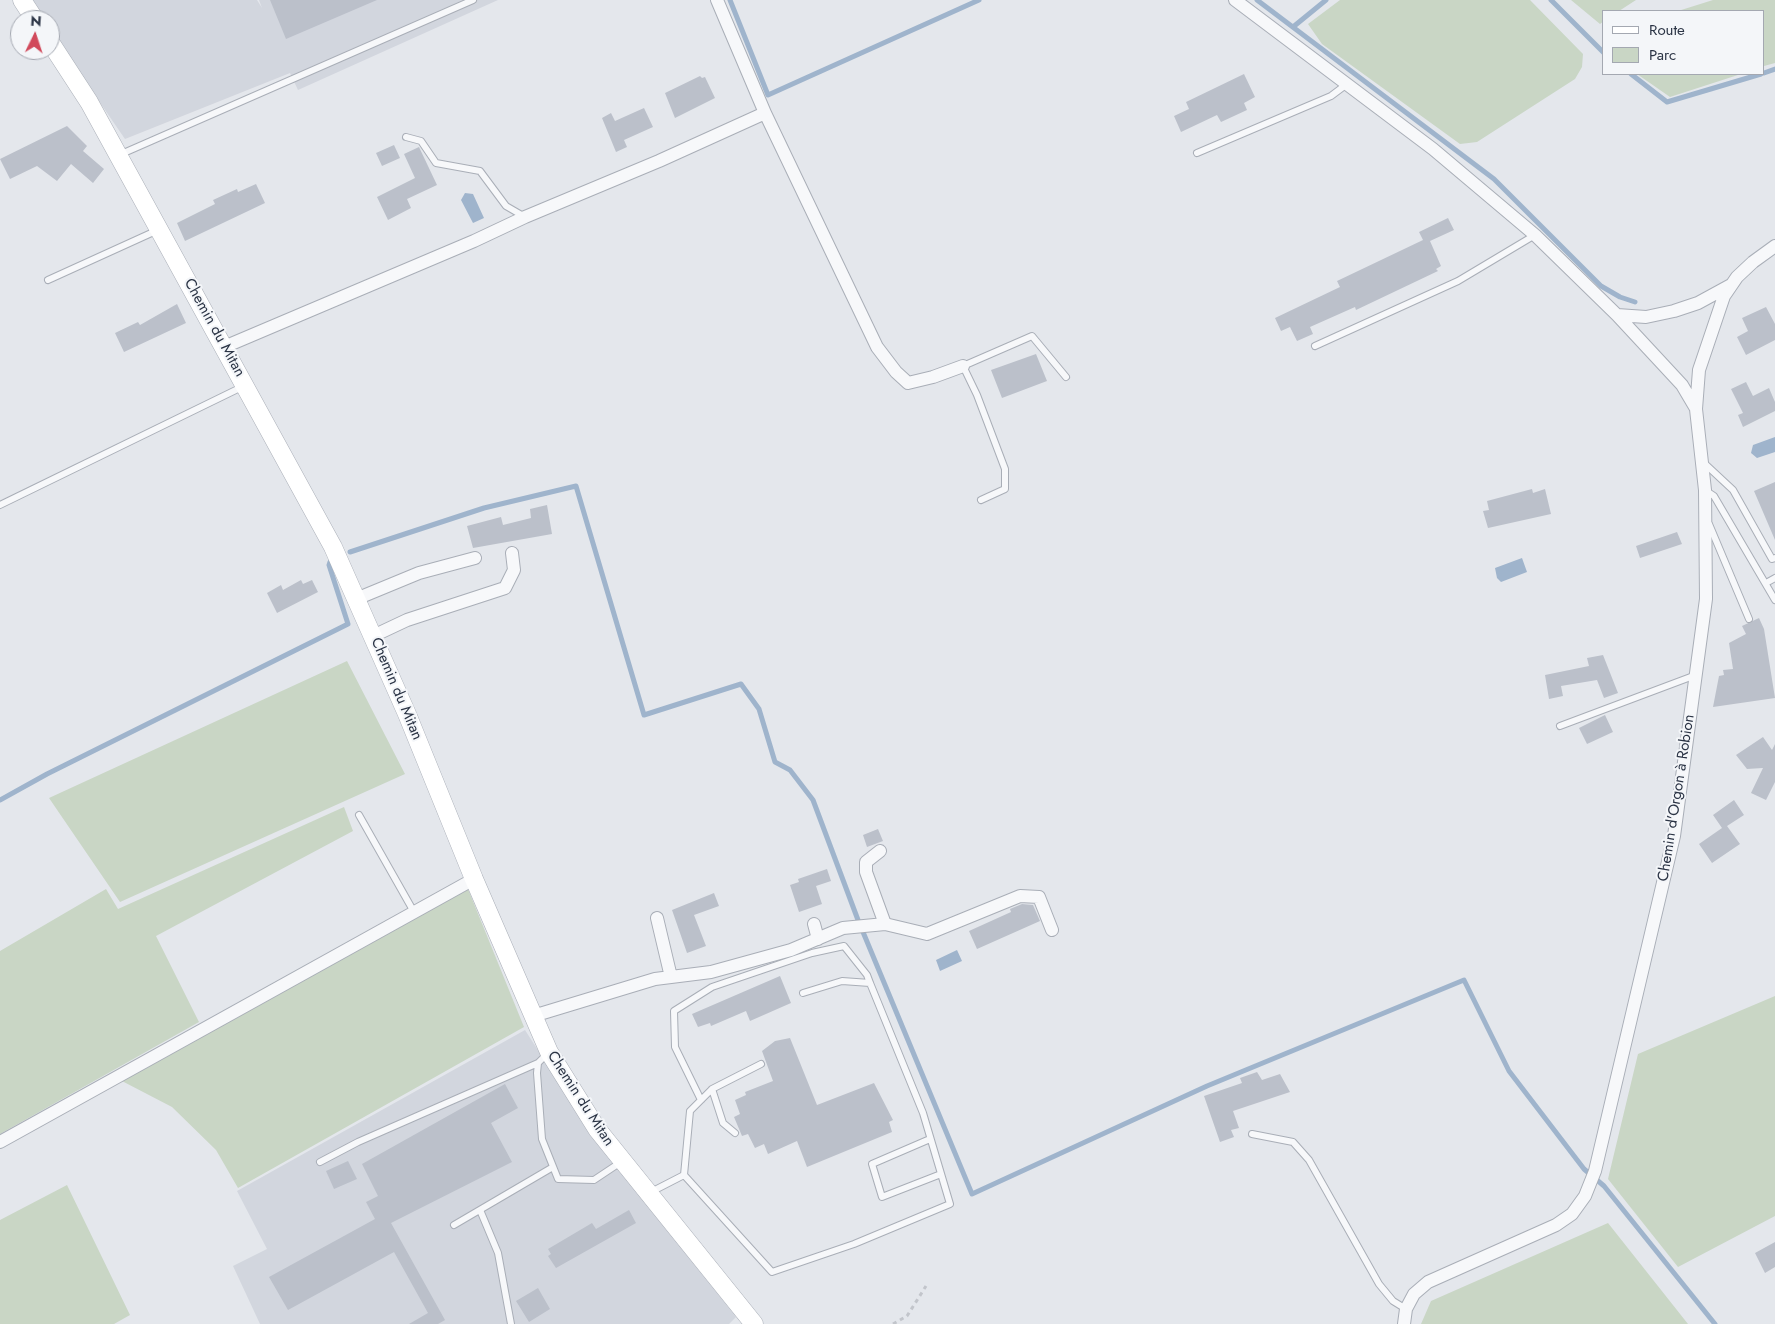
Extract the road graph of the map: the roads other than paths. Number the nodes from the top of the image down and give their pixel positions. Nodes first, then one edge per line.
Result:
1 (473, 0) edge
2 (717, 0) edge
3 (1236, 0) edge
4 (60, 57) edge
5 (1347, 84) junction
6 (765, 113) junction
7 (406, 137) dead end
8 (1197, 153) dead end
9 (118, 155) junction
10 (525, 217) junction
11 (159, 230) junction
12 (1535, 235) junction
13 (1775, 246) edge
14 (48, 280) dead end
15 (1731, 286) junction
16 (1617, 315) junction
17 (1315, 346) dead end
18 (224, 347) junction
19 (963, 366) junction
20 (1066, 377) dead end
21 (245, 385) junction
22 (1696, 409) junction
23 (1701, 460) junction
24 (1705, 490) junction
25 (980, 500) dead end
26 (0, 505) edge
27 (1706, 518) junction
28 (512, 553) dead end
29 (475, 558) dead end
30 (1775, 558) edge
31 (1775, 578) edge
32 (1766, 583) junction
33 (356, 598) junction
34 (1775, 600) edge
35 (1749, 619) dead end
36 (373, 636) junction
37 (1696, 675) junction
38 (1560, 726) dead end
39 (359, 815) dead end
40 (880, 851) dead end
41 (474, 879) junction
42 (414, 912) junction
43 (657, 918) dead end
44 (814, 924) dead end
45 (885, 924) junction
46 (1052, 930) dead end
47 (818, 938) junction
48 (671, 977) junction
49 (870, 983) junction
50 (803, 993) dead end
51 (533, 1016) junction
52 (543, 1057) junction
53 (761, 1064) dead end
54 (712, 1089) junction
55 (701, 1100) junction
56 (735, 1133) dead end
57 (1252, 1134) dead end
58 (930, 1140) junction
59 (0, 1142) edge
60 (622, 1161) junction
61 (320, 1162) dead end
62 (553, 1167) junction
63 (941, 1174) junction
64 (684, 1175) junction
65 (648, 1194) junction
66 (480, 1210) junction
67 (454, 1225) dead end
68 (1406, 1309) junction
69 (511, 1324) edge
70 (754, 1324) edge
71 (1404, 1324) edge

1 - 9 lane
2 - 6 street
3 - 5 street
4 - 9 street, Chemin du Mitan
5 - 8 lane
5 - 12 street
6 - 10 street
6 - 19 street
7 - 10 lane
9 - 11 street, Chemin du Mitan
10 - 18 street
11 - 14 lane
11 - 18 street, Chemin du Mitan
12 - 16 street
12 - 17 lane
13 - 15 street, Chemin d'Orgon à Robion
15 - 16 street
15 - 22 street, Chemin d'Orgon à Robion
16 - 22 street
18 - 21 street, Chemin du Mitan
19 - 20 lane
19 - 25 lane
21 - 26 lane
21 - 33 street, Chemin du Mitan
22 - 23 street, Chemin d'Orgon à Robion
23 - 24 street, Chemin d'Orgon à Robion
23 - 30 lane
24 - 27 street, Chemin d'Orgon à Robion
24 - 32 lane
27 - 35 lane
27 - 37 street, Chemin d'Orgon à Robion
28 - 36 street
29 - 33 street
31 - 32 lane
32 - 34 lane
33 - 36 street, Chemin du Mitan
36 - 41 street, Chemin du Mitan
37 - 38 lane
37 - 68 street, Chemin d'Orgon à Robion
39 - 42 lane
40 - 45 street
41 - 42 street
41 - 51 street, Chemin du Mitan
42 - 59 street
43 - 48 street
44 - 47 street
45 - 46 street
45 - 47 street
47 - 48 street
48 - 51 street
49 - 50 lane
49 - 55 lane
49 - 58 lane
51 - 52 street, Chemin du Mitan
52 - 60 street, Chemin du Mitan
52 - 61 lane
52 - 62 lane
53 - 54 lane
54 - 55 lane
54 - 56 lane
55 - 64 lane
57 - 68 lane
58 - 63 lane
58 - 63 lane
60 - 62 lane
60 - 65 street, Chemin du Mitan
62 - 66 lane
63 - 64 lane
64 - 65 lane
65 - 70 street, Chemin du Mitan
66 - 67 lane
66 - 69 lane
68 - 71 street, Chemin d'Orgon à Robion

